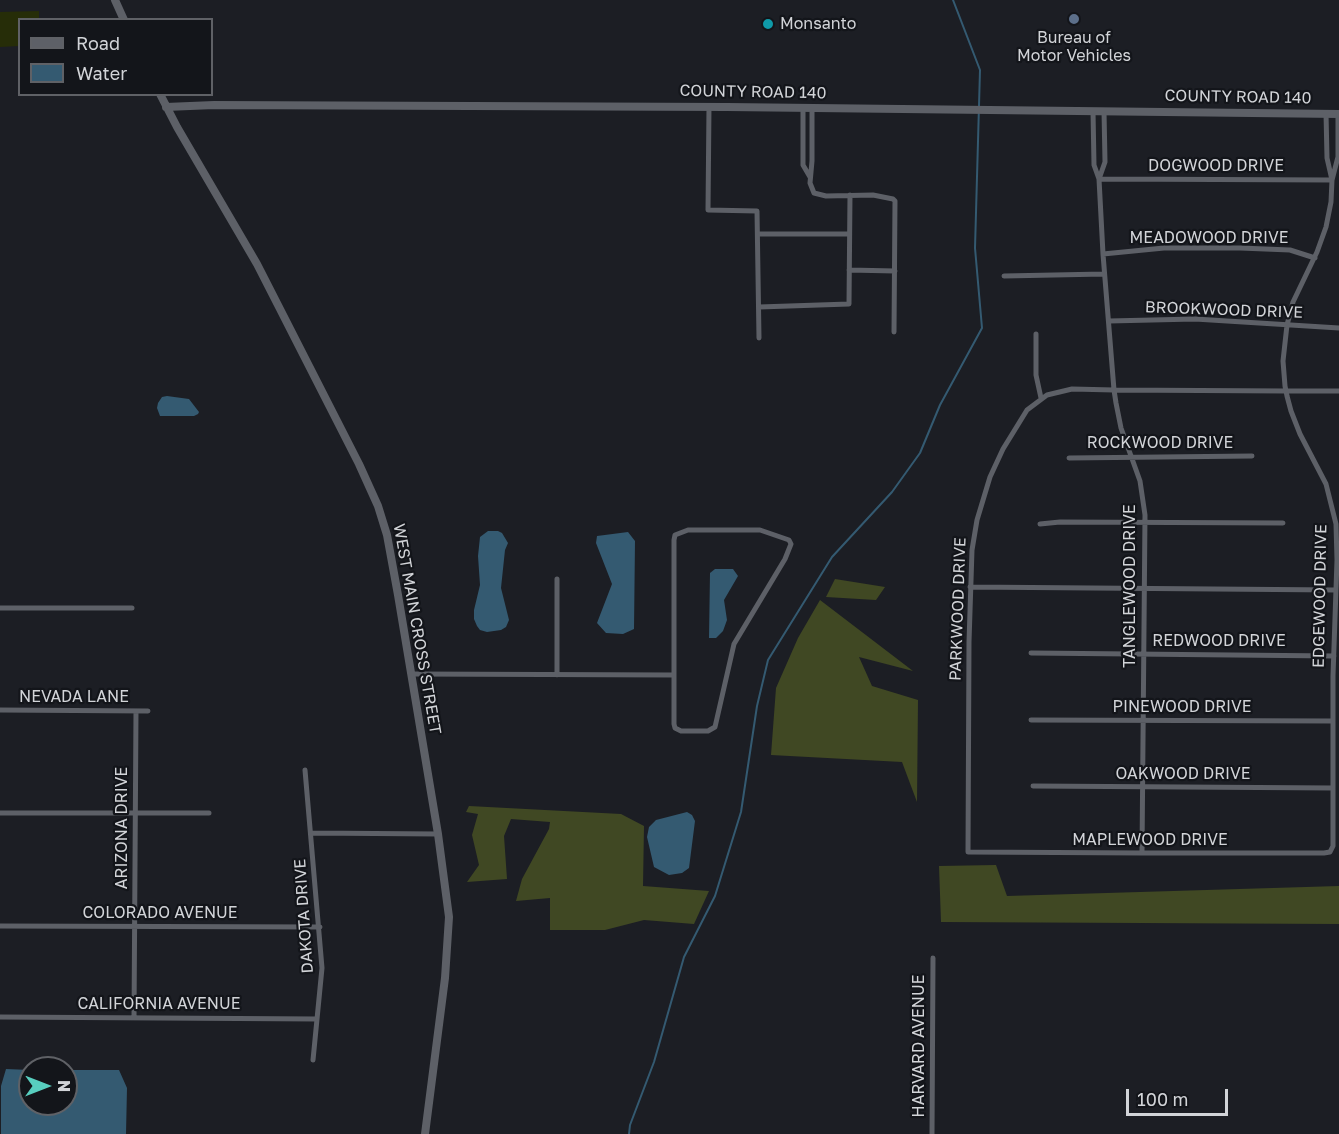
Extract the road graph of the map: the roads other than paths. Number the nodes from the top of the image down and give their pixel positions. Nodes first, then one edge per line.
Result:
1 (115, 0) edge
2 (123, 18) edge
3 (161, 96) edge
4 (710, 106) junction
5 (166, 107) junction
6 (808, 108) junction
7 (1093, 111) junction
8 (1104, 111) junction
9 (1326, 113) junction
10 (1338, 114) edge
11 (810, 177) junction
12 (1099, 179) junction
13 (1332, 180) junction
14 (850, 195) junction
15 (758, 234) junction
16 (849, 234) junction
17 (1103, 254) junction
18 (1314, 258) junction
19 (849, 270) junction
20 (895, 271) junction
21 (1104, 274) junction
22 (1004, 276) dead end
23 (759, 307) junction
24 (1109, 321) junction
25 (1287, 325) junction
26 (1339, 328) edge
27 (894, 332) dead end
28 (1036, 334) dead end
29 (759, 338) dead end
30 (1114, 390) junction
31 (1286, 391) junction
32 (1339, 391) edge
33 (1041, 398) junction
34 (1131, 456) junction
35 (1252, 456) dead end
36 (1069, 458) dead end
37 (1145, 523) junction
38 (1283, 523) dead end
39 (1040, 524) dead end
40 (557, 579) dead end
41 (970, 587) junction
42 (1144, 589) junction
43 (1336, 590) junction
44 (0, 608) edge
45 (132, 608) dead end
46 (1031, 653) dead end
47 (1144, 654) junction
48 (1334, 656) junction
49 (412, 674) junction
50 (557, 675) junction
51 (674, 675) junction
52 (0, 710) edge
53 (136, 711) junction
54 (148, 711) dead end
55 (1031, 720) dead end
56 (1143, 721) junction
57 (1333, 722) junction
58 (1336, 760) edge
59 (305, 770) dead end
60 (1033, 786) dead end
61 (1143, 787) junction
62 (1333, 788) junction
63 (0, 813) edge
64 (210, 813) dead end
65 (135, 814) junction
66 (311, 833) junction
67 (438, 834) junction
68 (1332, 850) joint
69 (968, 852) joint
70 (1142, 853) junction
71 (0, 926) edge
72 (135, 927) junction
73 (320, 927) junction
74 (933, 958) dead end
75 (0, 1017) edge
76 (134, 1018) junction
77 (317, 1019) junction
78 (313, 1060) dead end
79 (425, 1134) edge
80 (932, 1134) edge

1 - 2 street
3 - 5 street, WEST MAIN CROSS STREET
4 - 5 street, COUNTY ROAD 140
4 - 6 street, COUNTY ROAD 140
4 - 15 street
5 - 49 street, WEST MAIN CROSS STREET
6 - 7 street, COUNTY ROAD 140
6 - 11 street
6 - 11 street
7 - 8 street, COUNTY ROAD 140
7 - 12 street, TANGLEWOOD DRIVE
8 - 9 street, COUNTY ROAD 140
8 - 12 street, TANGLEWOOD DRIVE
9 - 10 street, COUNTY ROAD 140
9 - 13 street, EDGEWOOD DRIVE
10 - 13 street, EDGEWOOD DRIVE
11 - 14 street
12 - 13 street, DOGWOOD DRIVE
12 - 17 street, TANGLEWOOD DRIVE
13 - 18 street, EDGEWOOD DRIVE
14 - 16 street
14 - 20 street
15 - 16 street
15 - 23 street
16 - 19 street
17 - 18 street, MEADOWOOD DRIVE
17 - 21 street, TANGLEWOOD DRIVE
18 - 25 street, EDGEWOOD DRIVE
19 - 20 street
19 - 23 street
20 - 27 street
21 - 22 street
21 - 24 street, TANGLEWOOD DRIVE
23 - 29 street
24 - 25 street, BROOKWOOD DRIVE
24 - 30 street, TANGLEWOOD DRIVE
25 - 26 street, BROOKWOOD DRIVE
25 - 31 street, EDGEWOOD DRIVE
28 - 33 street
30 - 31 street
30 - 33 street
30 - 34 street, TANGLEWOOD DRIVE
31 - 32 street
31 - 43 street, EDGEWOOD DRIVE
33 - 41 street, PARKWOOD DRIVE
34 - 35 street, ROCKWOOD DRIVE
34 - 36 street, ROCKWOOD DRIVE
34 - 37 street, TANGLEWOOD DRIVE
37 - 38 street
37 - 39 street
37 - 42 street, TANGLEWOOD DRIVE
40 - 50 street
41 - 42 street
41 - 69 street, PARKWOOD DRIVE
42 - 43 street
42 - 47 street, TANGLEWOOD DRIVE
43 - 48 street, EDGEWOOD DRIVE
44 - 45 street
46 - 47 street, REDWOOD DRIVE
47 - 48 street, REDWOOD DRIVE
47 - 56 street, TANGLEWOOD DRIVE
48 - 57 street, EDGEWOOD DRIVE
49 - 50 street
49 - 67 street, WEST MAIN CROSS STREET
50 - 51 street
51 - 51 street
52 - 53 street, NEVADA LANE
53 - 54 street, NEVADA LANE
53 - 65 street, ARIZONA DRIVE
55 - 56 street, PINEWOOD DRIVE
56 - 57 street, PINEWOOD DRIVE
56 - 61 street, TANGLEWOOD DRIVE
57 - 58 street, EDGEWOOD DRIVE
58 - 62 street, EDGEWOOD DRIVE
59 - 66 street, DAKOTA DRIVE
60 - 61 street, OAKWOOD DRIVE
61 - 62 street, OAKWOOD DRIVE
61 - 70 street, TANGLEWOOD DRIVE
62 - 68 street, EDGEWOOD DRIVE
63 - 65 street
64 - 65 street
65 - 72 street, ARIZONA DRIVE
66 - 67 street
66 - 73 street, DAKOTA DRIVE
67 - 79 street, WEST MAIN CROSS STREET
68 - 70 street, MAPLEWOOD DRIVE
69 - 70 street, MAPLEWOOD DRIVE
71 - 72 street, COLORADO AVENUE
72 - 73 street, COLORADO AVENUE
72 - 76 street, ARIZONA DRIVE
73 - 77 street, DAKOTA DRIVE
74 - 80 street, HARVARD AVENUE
75 - 76 street, CALIFORNIA AVENUE
76 - 77 street, CALIFORNIA AVENUE
77 - 78 street, DAKOTA DRIVE

